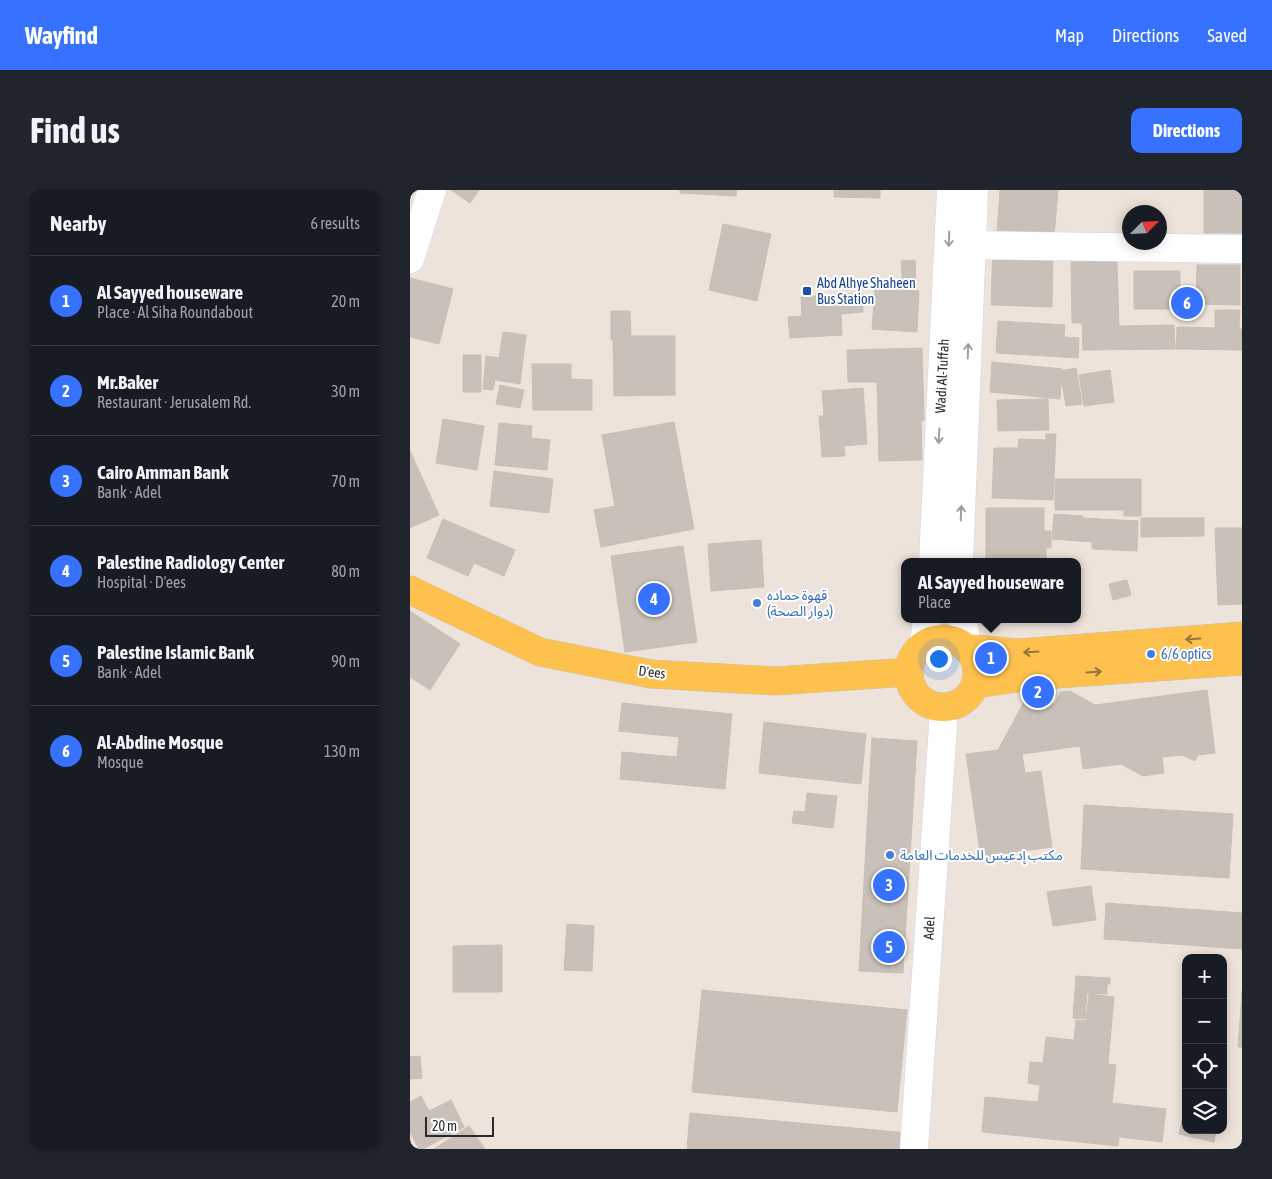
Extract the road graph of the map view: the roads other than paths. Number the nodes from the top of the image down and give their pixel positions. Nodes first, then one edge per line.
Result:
1 (432, 190) edge
2 (951, 190) edge
3 (974, 190) edge
4 (972, 245) junction
5 (1242, 249) edge
6 (410, 259) edge
7 (932, 558) edge
8 (959, 558) edge
9 (410, 590) edge
10 (964, 623) edge
11 (925, 632) edge
12 (1242, 636) edge
13 (967, 648) junction
14 (1242, 661) edge
15 (909, 672) junction
16 (976, 684) junction
17 (942, 708) junction
18 (914, 1149) edge

1 - 6 street
2 -> 7 street, Wadi Al-Tuffah
3 - 4 street, Wadi Al-Tuffah
4 - 5 street
8 -> 4 street, Wadi Al-Tuffah
9 - 15 main road, D'ees
10 - 13 street
11 - 13 main road
11 - 15 main road
12 -> 13 main road
13 - 16 main road
16 -> 14 main road
15 - 17 main road
16 - 17 main road
17 - 18 street, Adel

